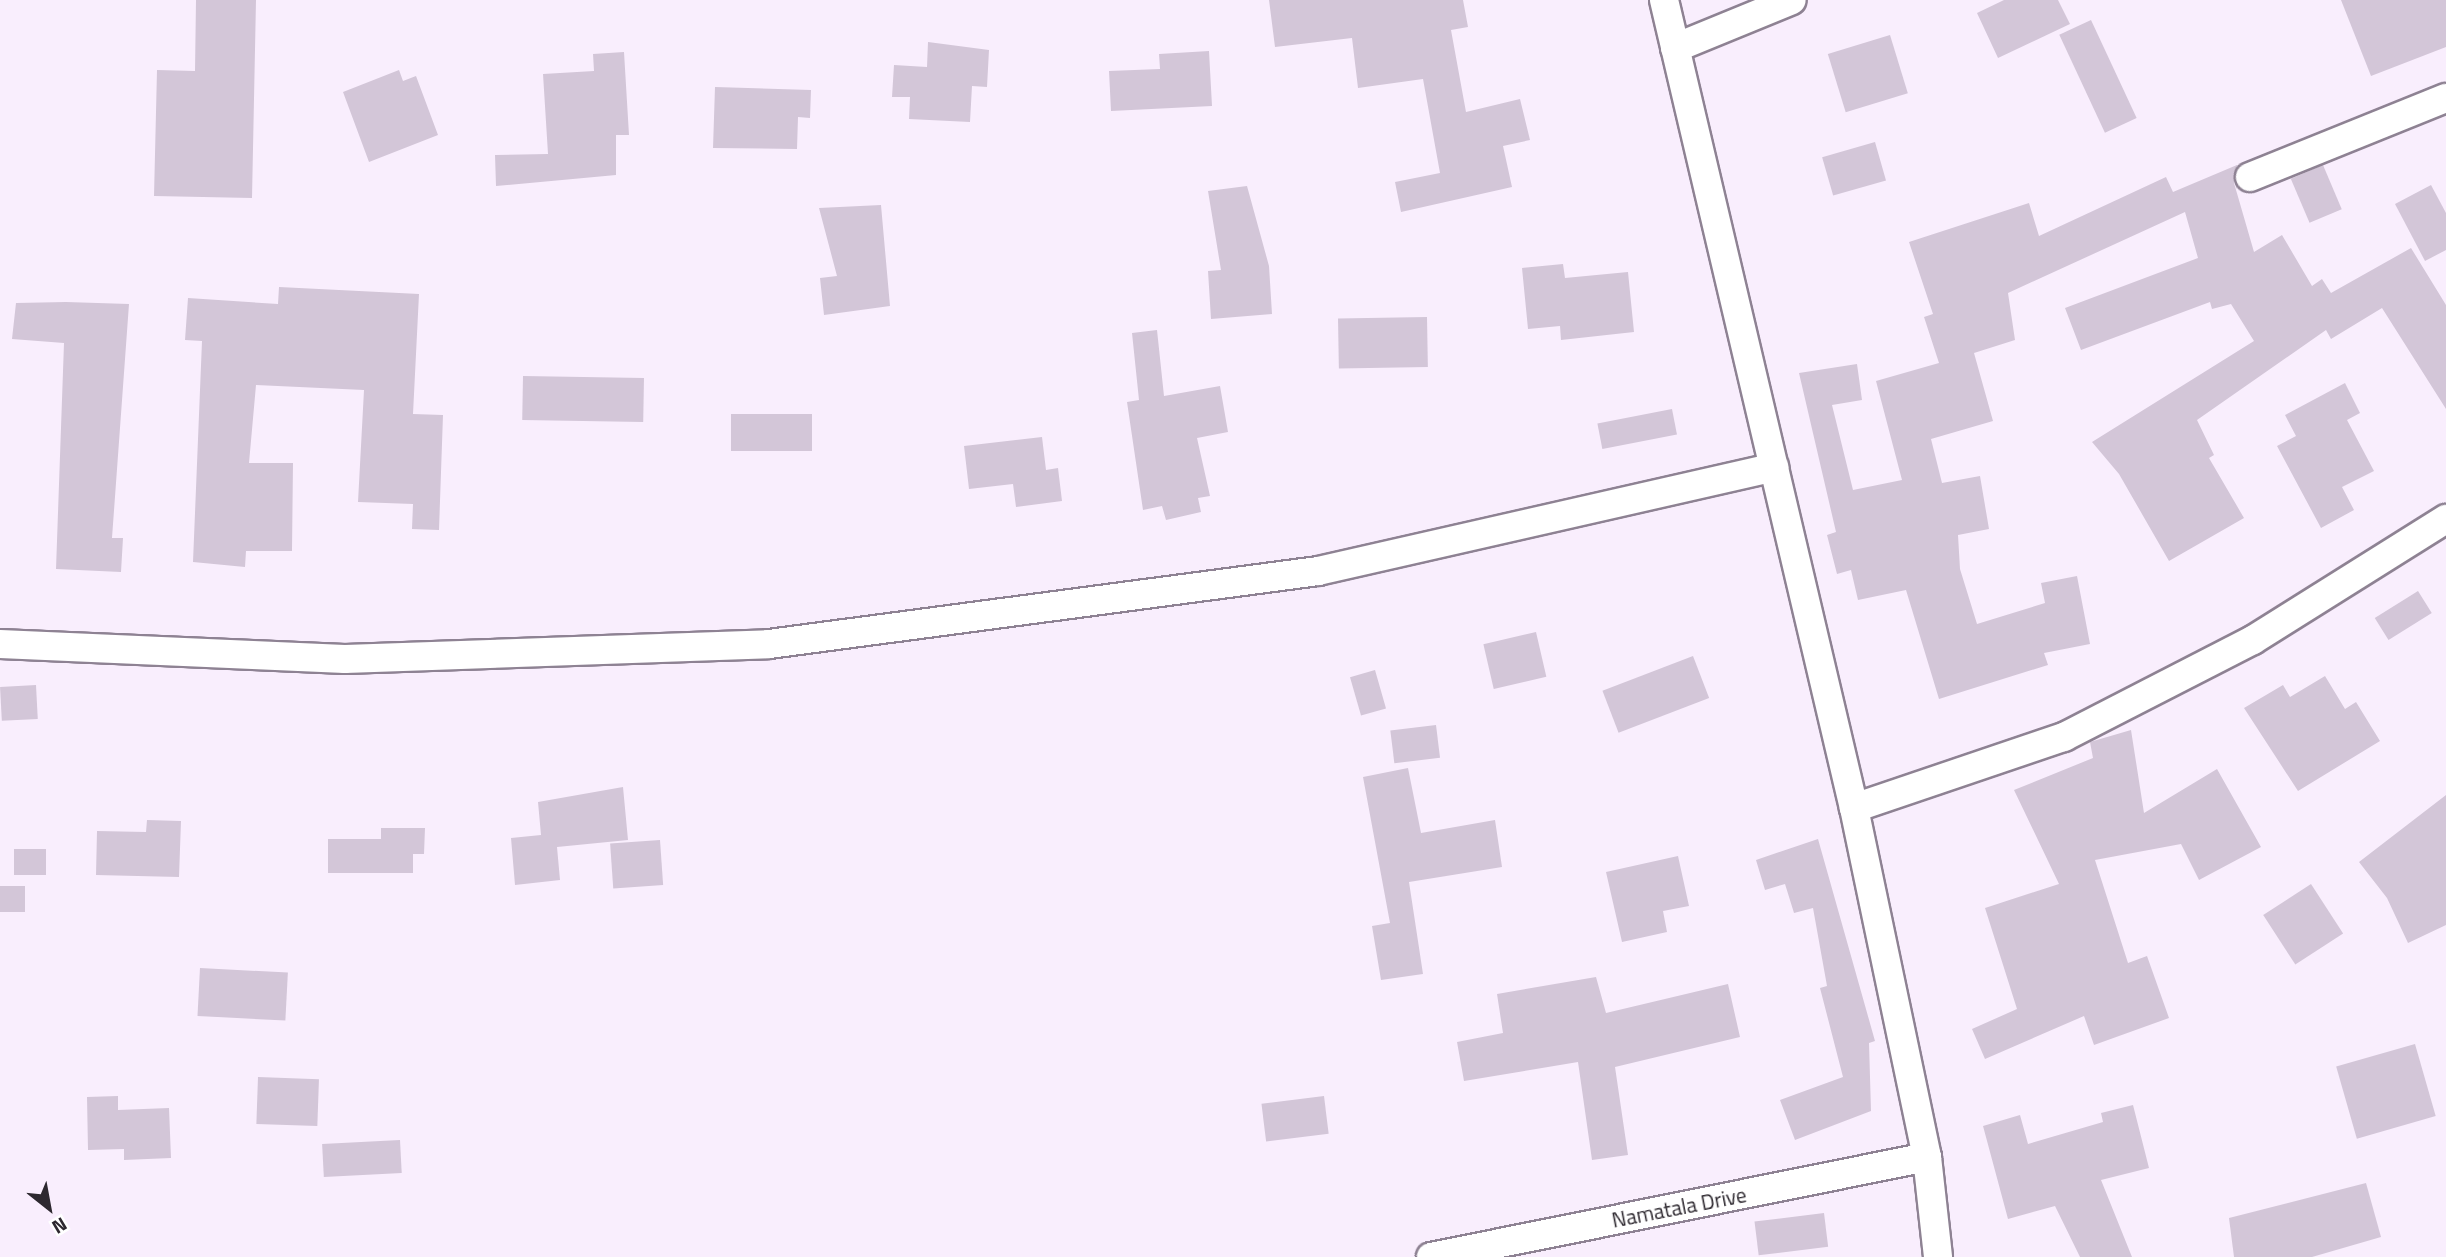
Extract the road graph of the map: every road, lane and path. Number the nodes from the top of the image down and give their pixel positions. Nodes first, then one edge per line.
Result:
1 (1664, 0) edge
2 (1792, 0) edge
3 (1675, 48) junction
4 (2446, 98) edge
5 (2249, 177) dead end
6 (1774, 467) junction
7 (2446, 519) edge
8 (0, 644) edge
9 (1854, 808) junction
10 (1927, 1157) junction
11 (1430, 1257) edge
12 (1938, 1257) edge

1 - 3 street
2 - 3 street
3 - 6 street
4 - 5 street
6 - 8 street
6 - 9 street
7 - 9 street
9 - 10 street
10 - 11 street, Namatala Drive
10 - 12 street

